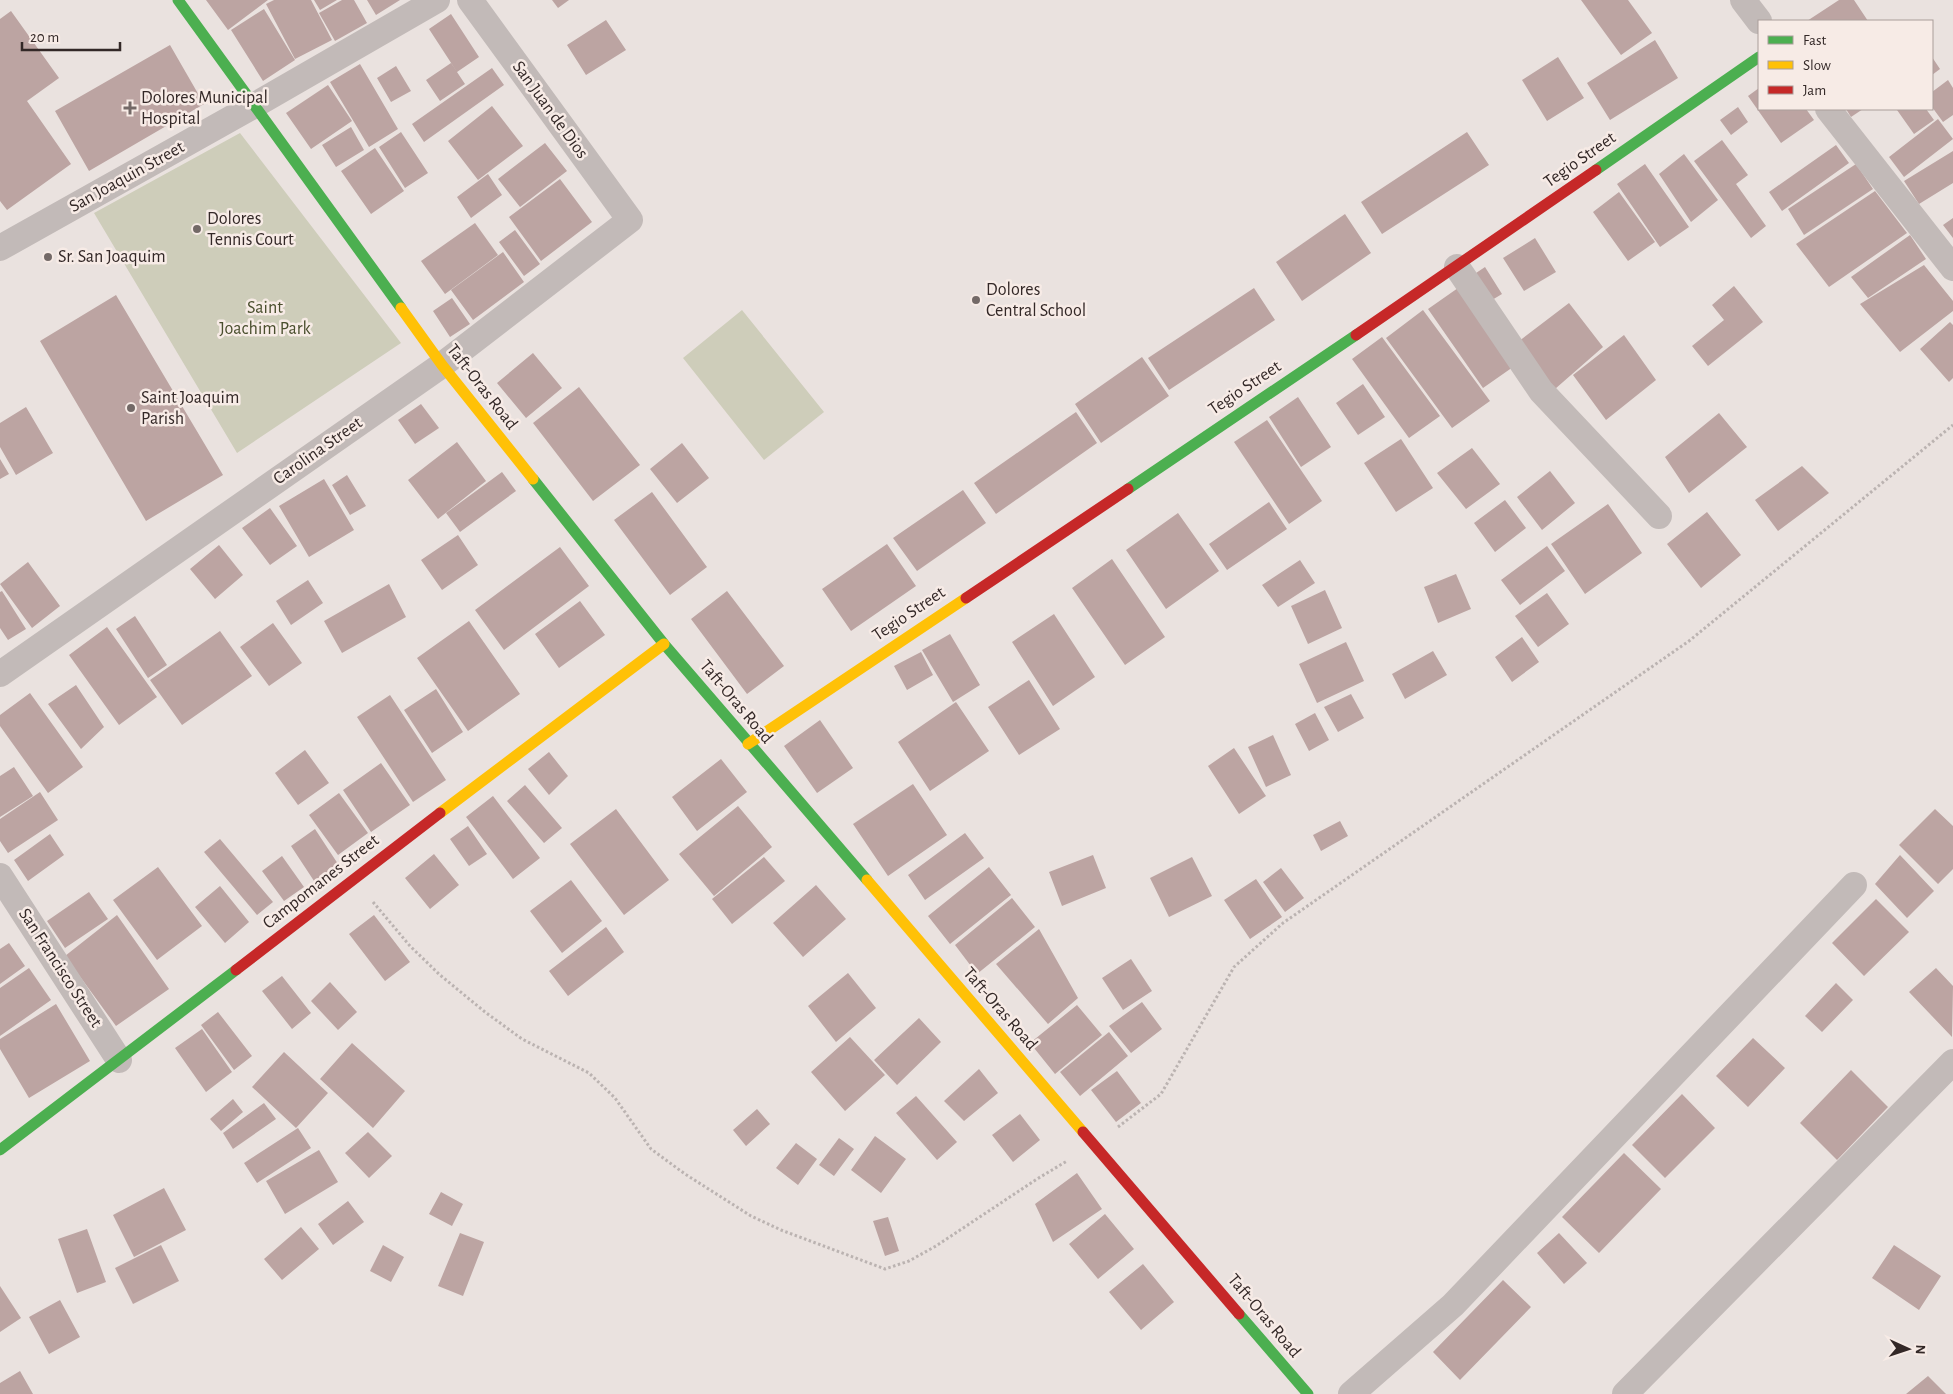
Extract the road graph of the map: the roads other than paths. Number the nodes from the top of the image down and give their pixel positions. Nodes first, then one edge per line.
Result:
1 (178, 0) edge
2 (437, 0) edge
3 (470, 0) edge
4 (1742, 0) edge
5 (1758, 20) edge
6 (1758, 58) edge
7 (255, 105) junction
8 (1829, 110) edge
9 (630, 220) joint
10 (0, 248) edge
11 (1457, 267) junction
12 (1953, 268) edge
13 (442, 365) junction
14 (1659, 516) dead end
15 (664, 644) junction
16 (0, 674) edge
17 (748, 744) junction
18 (0, 876) edge
19 (1854, 885) dead end
20 (119, 1060) junction
21 (1953, 1062) edge
22 (0, 1150) edge
23 (1308, 1394) edge
24 (1351, 1394) edge
25 (1625, 1394) edge

1 - 7 street, Taft-Oras Road
2 - 7 street, San Joaquin Street
3 - 9 street, San Juan de Dios
4 - 5 street
6 - 11 street, Tegio Street
7 - 10 street, San Joaquin Street
7 - 13 street, Taft-Oras Road
8 - 12 street
9 - 13 street, Carolina Street
11 - 14 street
11 - 17 street, Tegio Street
13 - 15 street, Taft-Oras Road
13 - 16 street, Carolina Street
15 - 17 street, Taft-Oras Road
15 - 20 street, Campomanes Street
17 - 23 street, Taft-Oras Road
18 - 20 street, San Francisco Street
19 - 24 street
20 - 22 street, Campomanes Street
21 - 25 street

